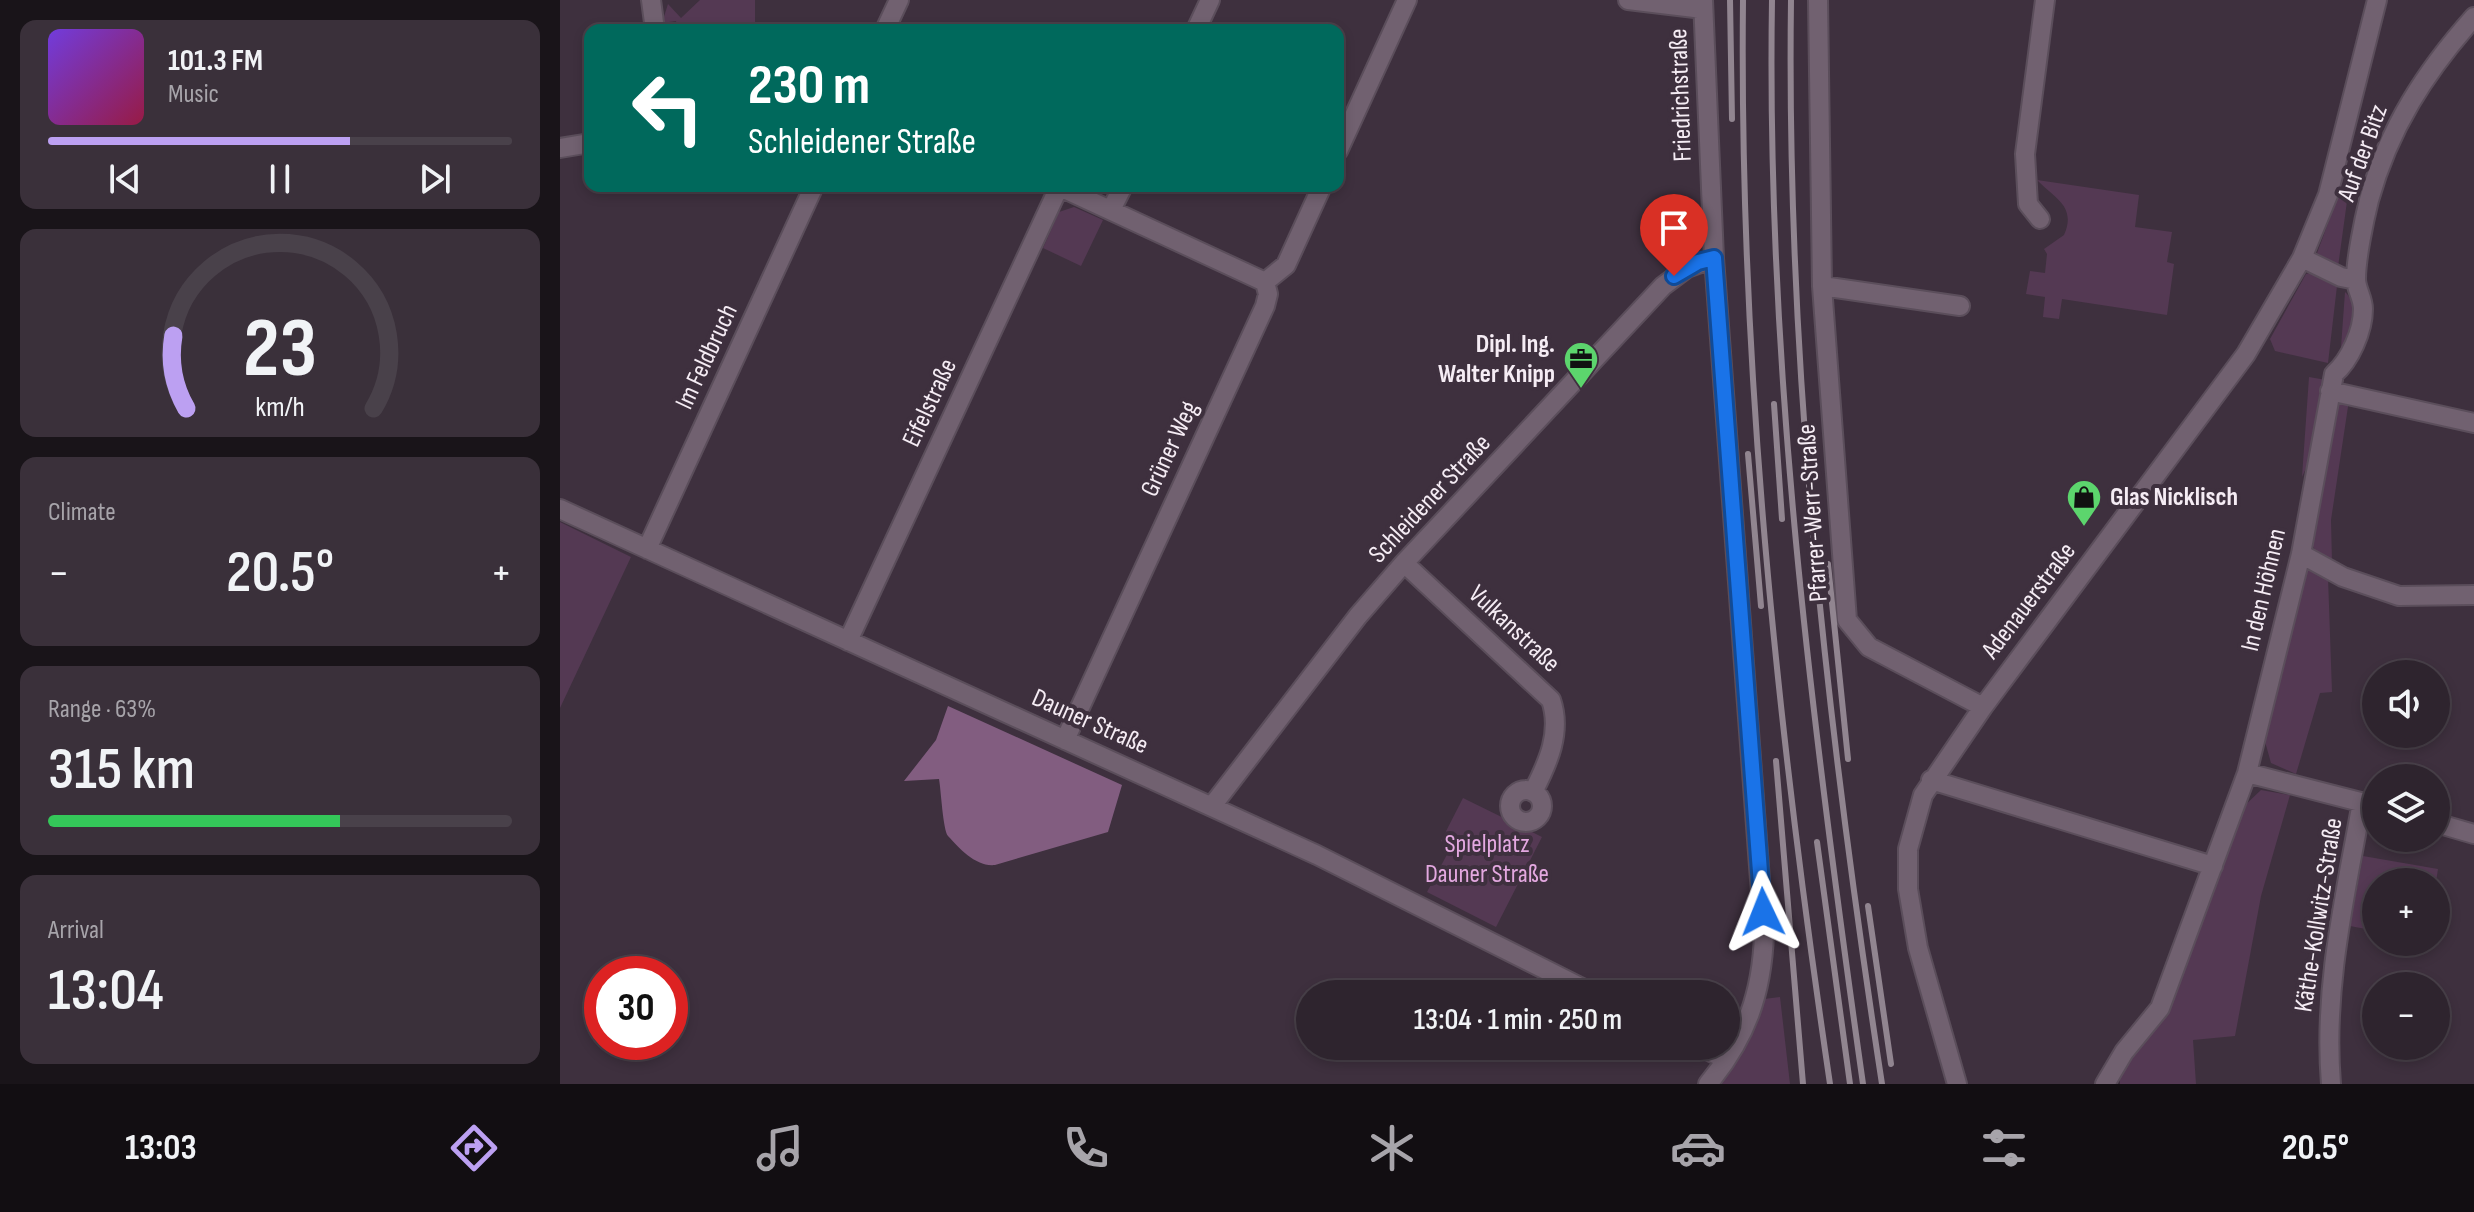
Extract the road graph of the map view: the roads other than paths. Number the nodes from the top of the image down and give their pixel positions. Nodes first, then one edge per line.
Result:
1 (651, 0) edge
2 (899, 0) edge
3 (1210, 0) edge
4 (1407, 0) edge
5 (1628, 0) edge
6 (1818, 0) edge
7 (2045, 0) edge
8 (2377, 0) edge
9 (1703, 4) edge
10 (2474, 17) edge
11 (654, 24) edge
12 (888, 24) edge
13 (1199, 24) edge
14 (1344, 138) edge
15 (584, 144) edge
16 (560, 148) edge
17 (811, 192) edge
18 (1055, 192) edge
19 (1071, 192) edge
20 (1120, 192) edge
21 (1319, 192) edge
22 (1111, 210) junction
23 (2040, 219) dead end
24 (1714, 258) junction
25 (2302, 258) junction
26 (2356, 280) junction
27 (1265, 282) junction
28 (1822, 286) junction
29 (1960, 306) dead end
30 (2360, 328) joint
31 (2330, 391) junction
32 (2474, 423) edge
33 (560, 509) edge
34 (647, 549) junction
35 (2301, 554) junction
36 (1404, 563) junction
37 (2474, 595) edge
38 (848, 641) junction
39 (1983, 707) junction
40 (1065, 740) junction
41 (2247, 773) junction
42 (1931, 780) junction
43 (1533, 792) dead end
44 (2362, 802) edge
45 (1212, 806) junction
46 (2450, 827) edge
47 (2362, 834) edge
48 (2474, 834) edge
49 (2213, 866) junction
50 (1566, 980) edge
51 (1740, 1033) edge
52 (1724, 1060) edge
53 (1708, 1084) edge
54 (1957, 1084) edge
55 (2105, 1084) edge
56 (2331, 1084) edge

1 - 11 street
2 - 12 street
3 - 13 street
4 - 14 street
5 - 9 street
6 - 28 street, Pfarrer-Werr-Straße
7 - 23 street
8 - 25 street, Adenauerstraße
9 - 24 street, Friedrichstraße
10 - 26 street, Auf der Bitz
15 - 16 street
17 - 34 street, Im Feldbruch
18 - 38 street, Eifelstraße
19 - 22 street
20 - 22 street
21 - 27 street
22 - 27 street
24 - 36 street, Schleidener Straße
24 - 51 street, Friedrichstraße
25 - 26 street
25 - 39 street, Adenauerstraße
26 - 30 street, Auf der Bitz
27 - 40 street, Grüner Weg
28 - 29 street
28 - 39 street, Pfarrer-Werr-Straße
30 - 31 street, In den Höhnen
31 - 32 street
31 - 35 street, In den Höhnen
33 - 34 street, Dauner Straße
34 - 38 street, Dauner Straße
35 - 37 street
35 - 41 street, In den Höhnen
36 - 43 street, Vulkanstraße
36 - 45 street, Schleidener Straße
38 - 40 street, Dauner Straße
39 - 42 street, Adenauerstraße
40 - 45 street, Dauner Straße
41 - 44 street
41 - 49 street, In den Höhnen
42 - 49 street
42 - 54 street, Adenauerstraße
45 - 50 street, Dauner Straße
46 - 48 street
47 - 56 street, Käthe-Kollwitz-Straße
49 - 55 street, In den Höhnen
52 - 53 street, Friedrichstraße

